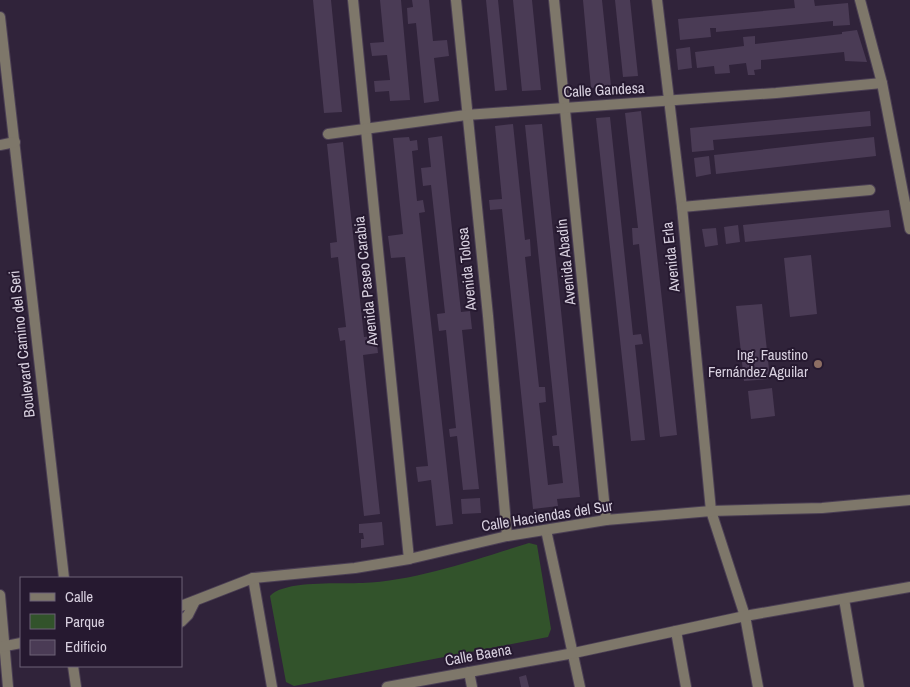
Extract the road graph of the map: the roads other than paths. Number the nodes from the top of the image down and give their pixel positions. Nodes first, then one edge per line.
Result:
1 (353, 0) edge
2 (456, 0) edge
3 (554, 0) edge
4 (657, 0) edge
5 (860, 0) edge
6 (0, 17) edge
7 (882, 83) junction
8 (669, 101) junction
9 (564, 108) junction
10 (466, 115) junction
11 (367, 130) junction
12 (328, 134) dead end
13 (15, 142) junction
14 (0, 145) edge
15 (870, 190) dead end
16 (682, 207) junction
17 (910, 230) edge
18 (910, 500) edge
19 (711, 511) junction
20 (606, 520) junction
21 (546, 530) junction
22 (507, 536) junction
23 (409, 559) junction
24 (64, 577) edge
25 (253, 578) junction
26 (910, 587) edge
27 (0, 595) edge
28 (844, 598) junction
29 (195, 602) junction
30 (182, 606) edge
31 (745, 616) junction
32 (182, 621) edge
33 (676, 631) junction
34 (20, 643) edge
35 (2, 647) edge
36 (574, 653) junction
37 (74, 667) edge
38 (468, 672) junction
39 (8, 687) edge
40 (76, 687) edge
41 (272, 687) edge
42 (387, 687) edge
43 (472, 687) edge
44 (580, 687) edge
45 (686, 687) edge
46 (758, 687) edge
47 (859, 687) edge

1 - 11 street, Avenida Paseo Carabia
2 - 10 street, Avenida Tolosa
3 - 9 street, Avenida Abadín
4 - 8 street, Avenida Erla
5 - 7 street
6 - 13 street, Boulevard Camino del Seri
7 - 8 street, Calle Gandesa
7 - 17 street
8 - 9 street, Calle Gandesa
8 - 16 street, Avenida Erla
9 - 10 street, Calle Gandesa
9 - 20 street, Avenida Abadín
10 - 11 street, Calle Gandesa
10 - 22 street, Avenida Tolosa
11 - 12 street, Calle Gandesa
11 - 23 street, Avenida Paseo Carabia
13 - 14 street
13 - 24 street, Boulevard Camino del Seri
15 - 16 street
16 - 19 street, Avenida Erla
18 - 19 street, Calle Haciendas del Sur
19 - 20 street, Calle Haciendas del Sur
19 - 31 street, Avenida Erla
20 - 21 street, Calle Haciendas del Sur
21 - 22 street, Calle Haciendas del Sur
21 - 36 street
22 - 23 street, Calle Haciendas del Sur
23 - 25 street, Calle Haciendas del Sur
25 - 29 street, Calle Haciendas del Sur
25 - 41 street
26 - 28 street, Calle Baena
27 - 35 street
28 - 31 street, Calle Baena
28 - 47 street
29 - 30 street, Calle Haciendas del Sur
29 - 32 street, Calle Haciendas del Sur
31 - 33 street, Calle Baena
31 - 46 street, Avenida Erla
33 - 36 street, Calle Baena
33 - 45 street
34 - 35 street
35 - 39 street
36 - 38 street, Calle Baena
36 - 44 street
37 - 40 street
38 - 42 street, Calle Baena
38 - 43 street

